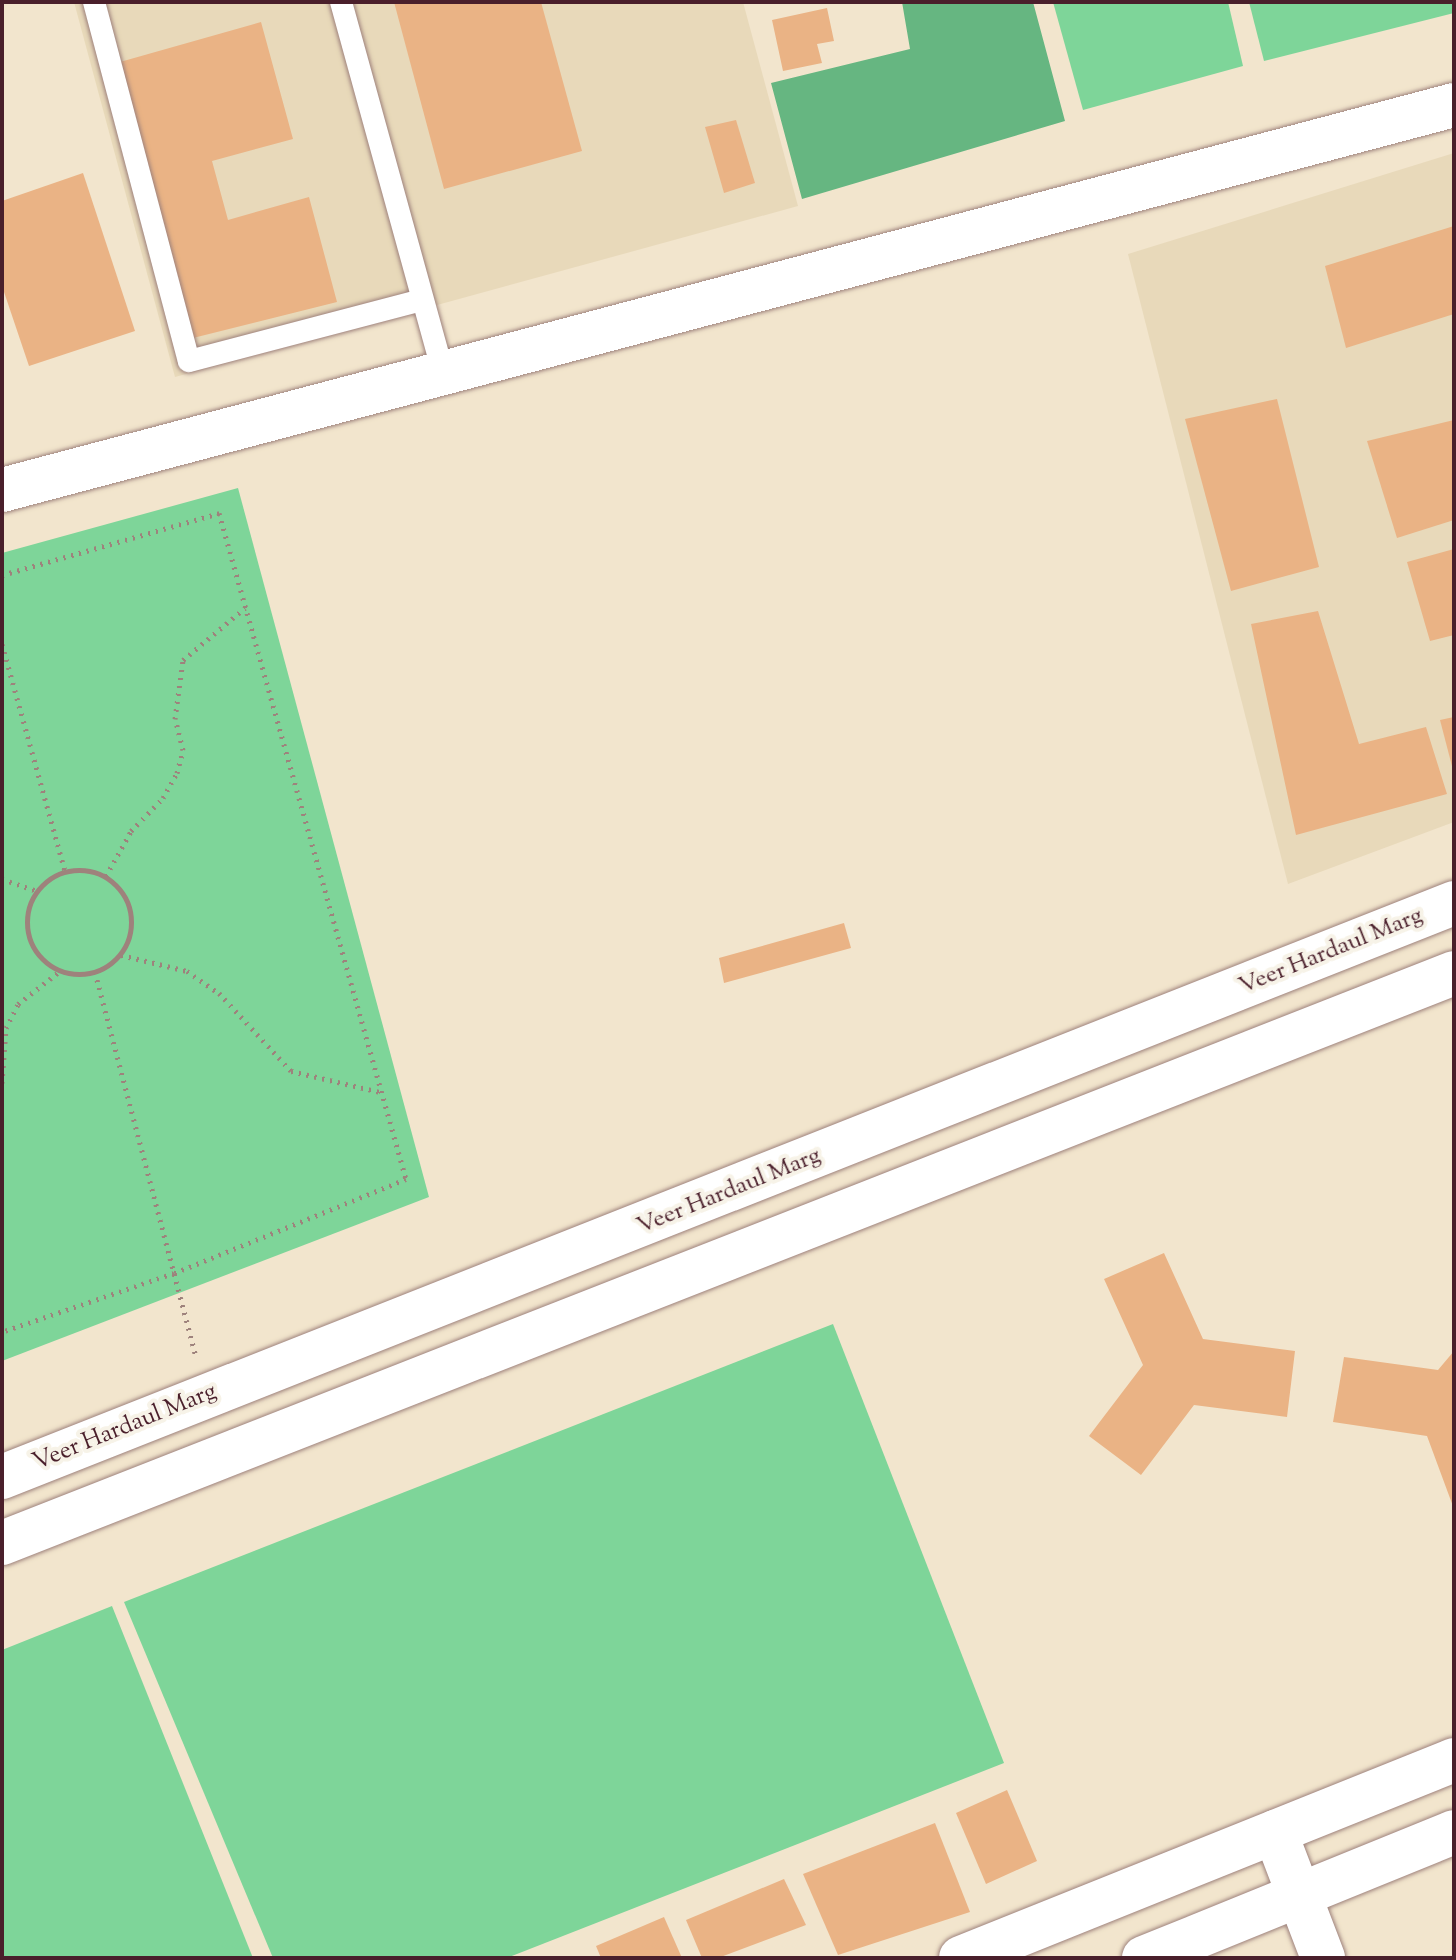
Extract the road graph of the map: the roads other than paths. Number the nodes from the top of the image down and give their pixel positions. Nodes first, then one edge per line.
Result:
1 (94, 2) edge
2 (341, 2) edge
3 (1454, 105) edge
4 (422, 300) junction
5 (443, 373) junction
6 (2, 490) edge
7 (1454, 903) edge
8 (1454, 973) edge
9 (2, 1477) edge
10 (2, 1543) edge
11 (1454, 1760) edge
12 (1275, 1832) junction
13 (1454, 1832) edge
14 (1301, 1894) junction
15 (961, 1958) edge
16 (1144, 1958) edge
17 (1323, 1958) edge

1 - 4 lane
2 - 4 lane
3 - 5 street
4 - 5 lane
5 - 6 street
7 - 9 street, Veer Hardaul Marg
8 - 10 street
11 - 12 street
12 - 14 street
12 - 15 street
13 - 14 street
14 - 16 street
14 - 17 street

